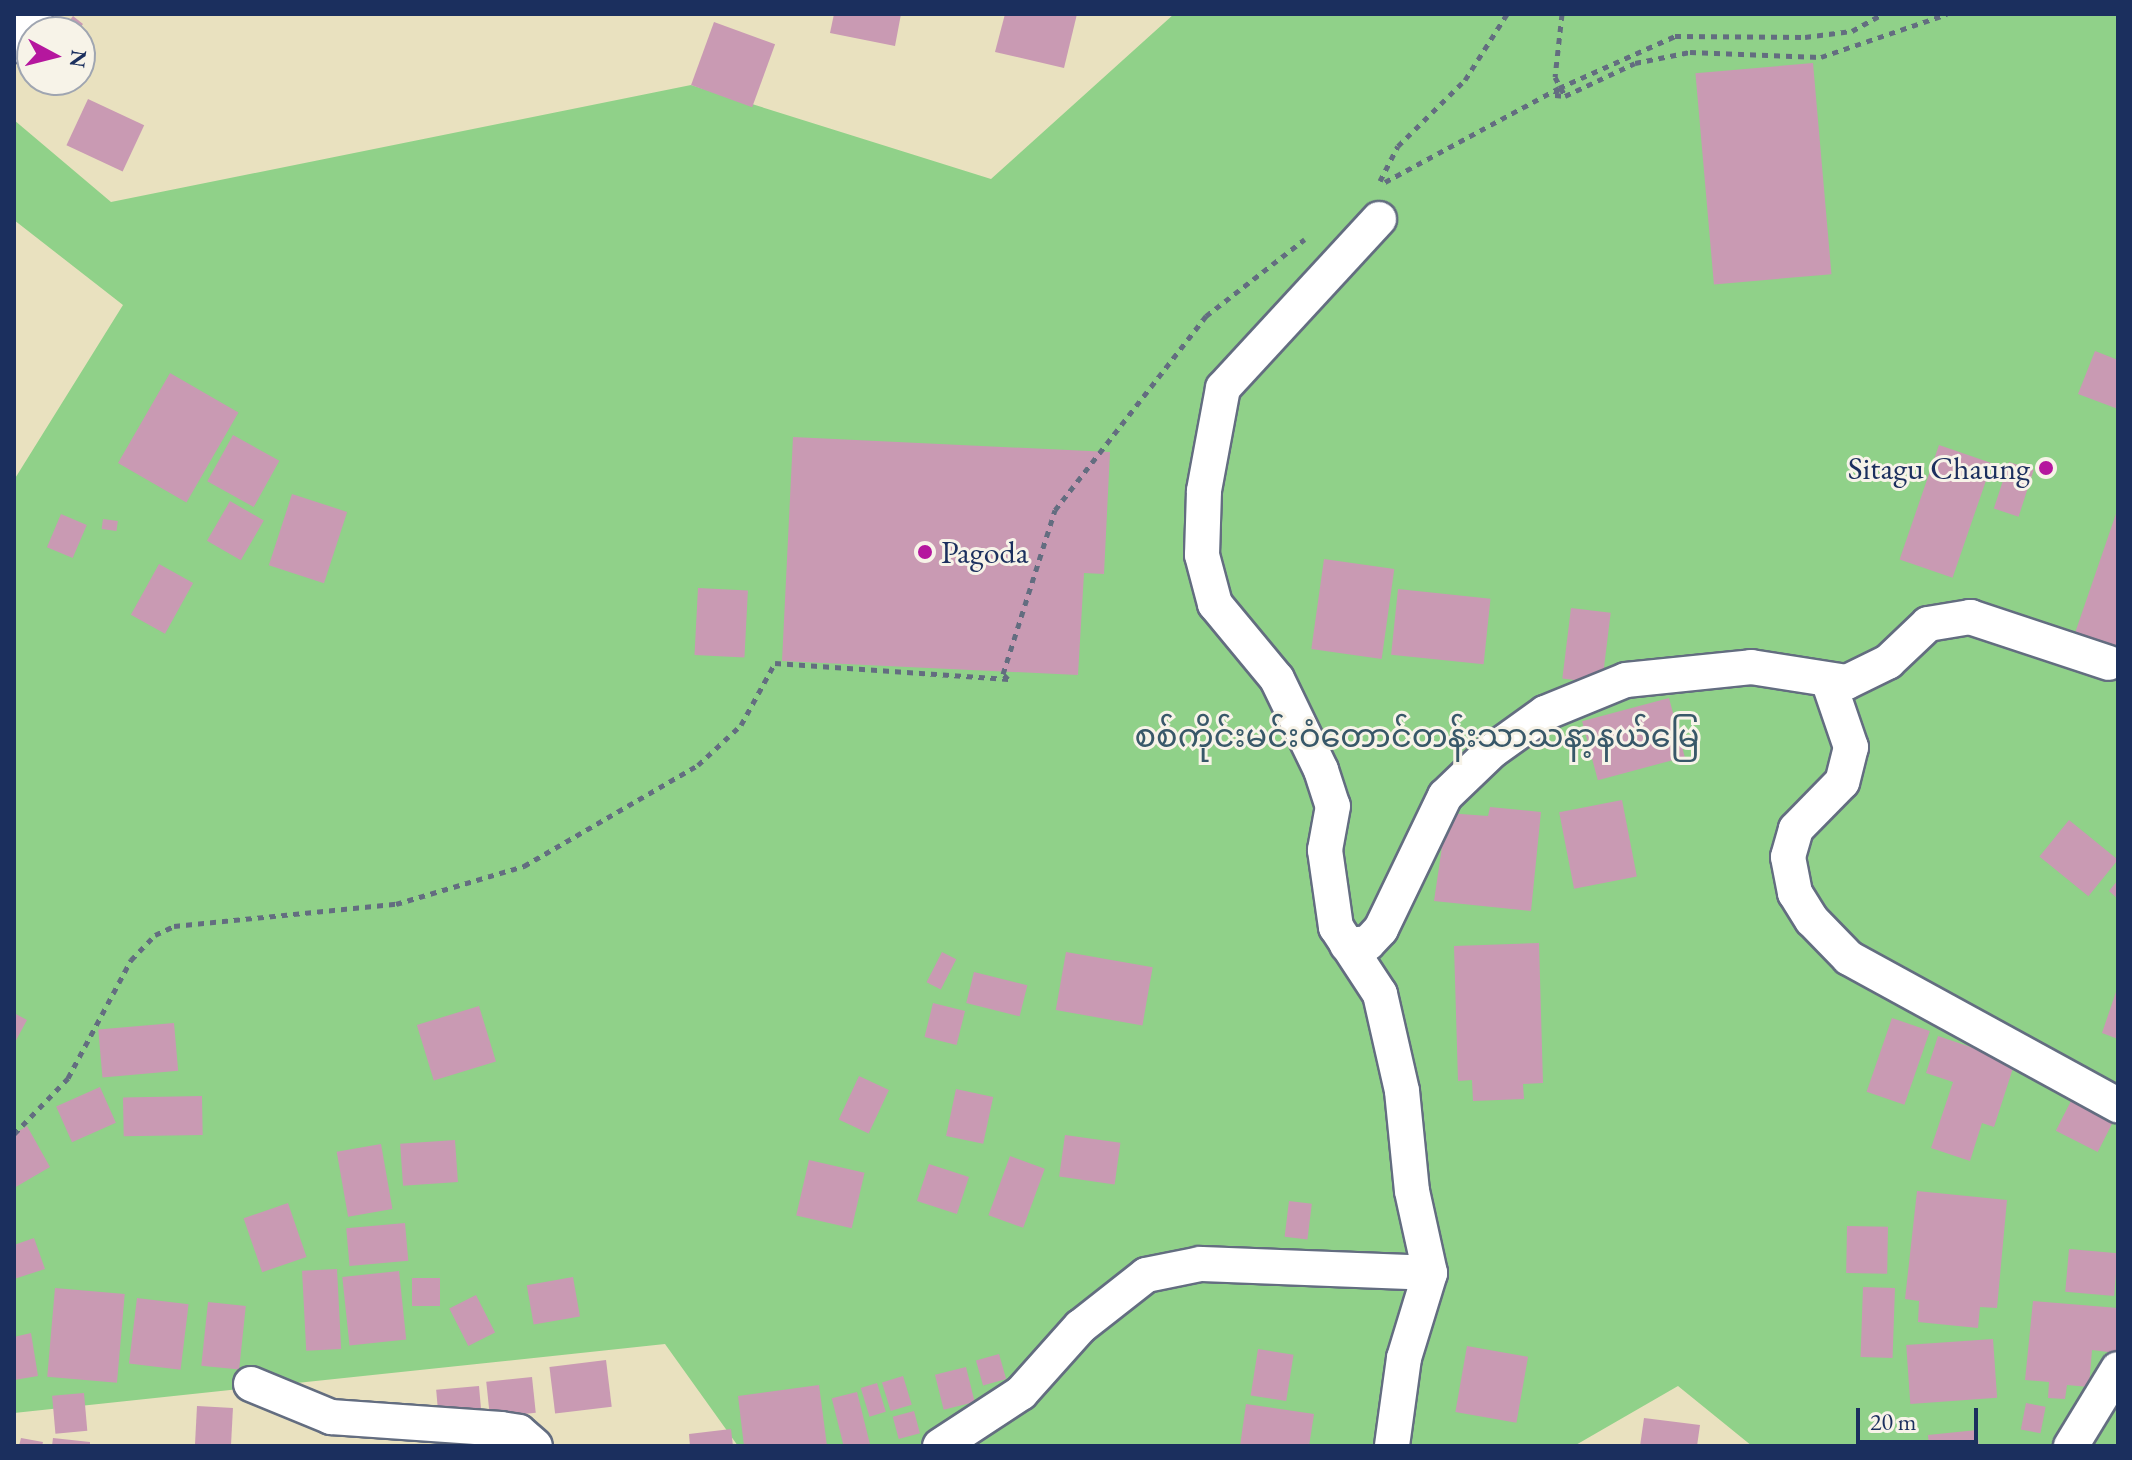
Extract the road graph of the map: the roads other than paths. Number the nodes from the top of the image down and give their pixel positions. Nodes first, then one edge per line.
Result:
1 (35, 14) edge
2 (14, 45) edge
3 (1373, 205) road end
4 (2109, 663) dead end
5 (1828, 680) junction
6 (1347, 945) junction
7 (2118, 1105) edge
8 (1430, 1273) junction
9 (2118, 1369) edge
10 (251, 1384) dead end
11 (535, 1446) edge
12 (940, 1446) edge
13 (1392, 1446) edge
14 (2071, 1446) edge

1 - 2 street
3 - 6 street
4 - 5 street
5 - 6 street
5 - 7 street
6 - 8 street
8 - 12 street
8 - 13 street
9 - 14 street
10 - 11 street

